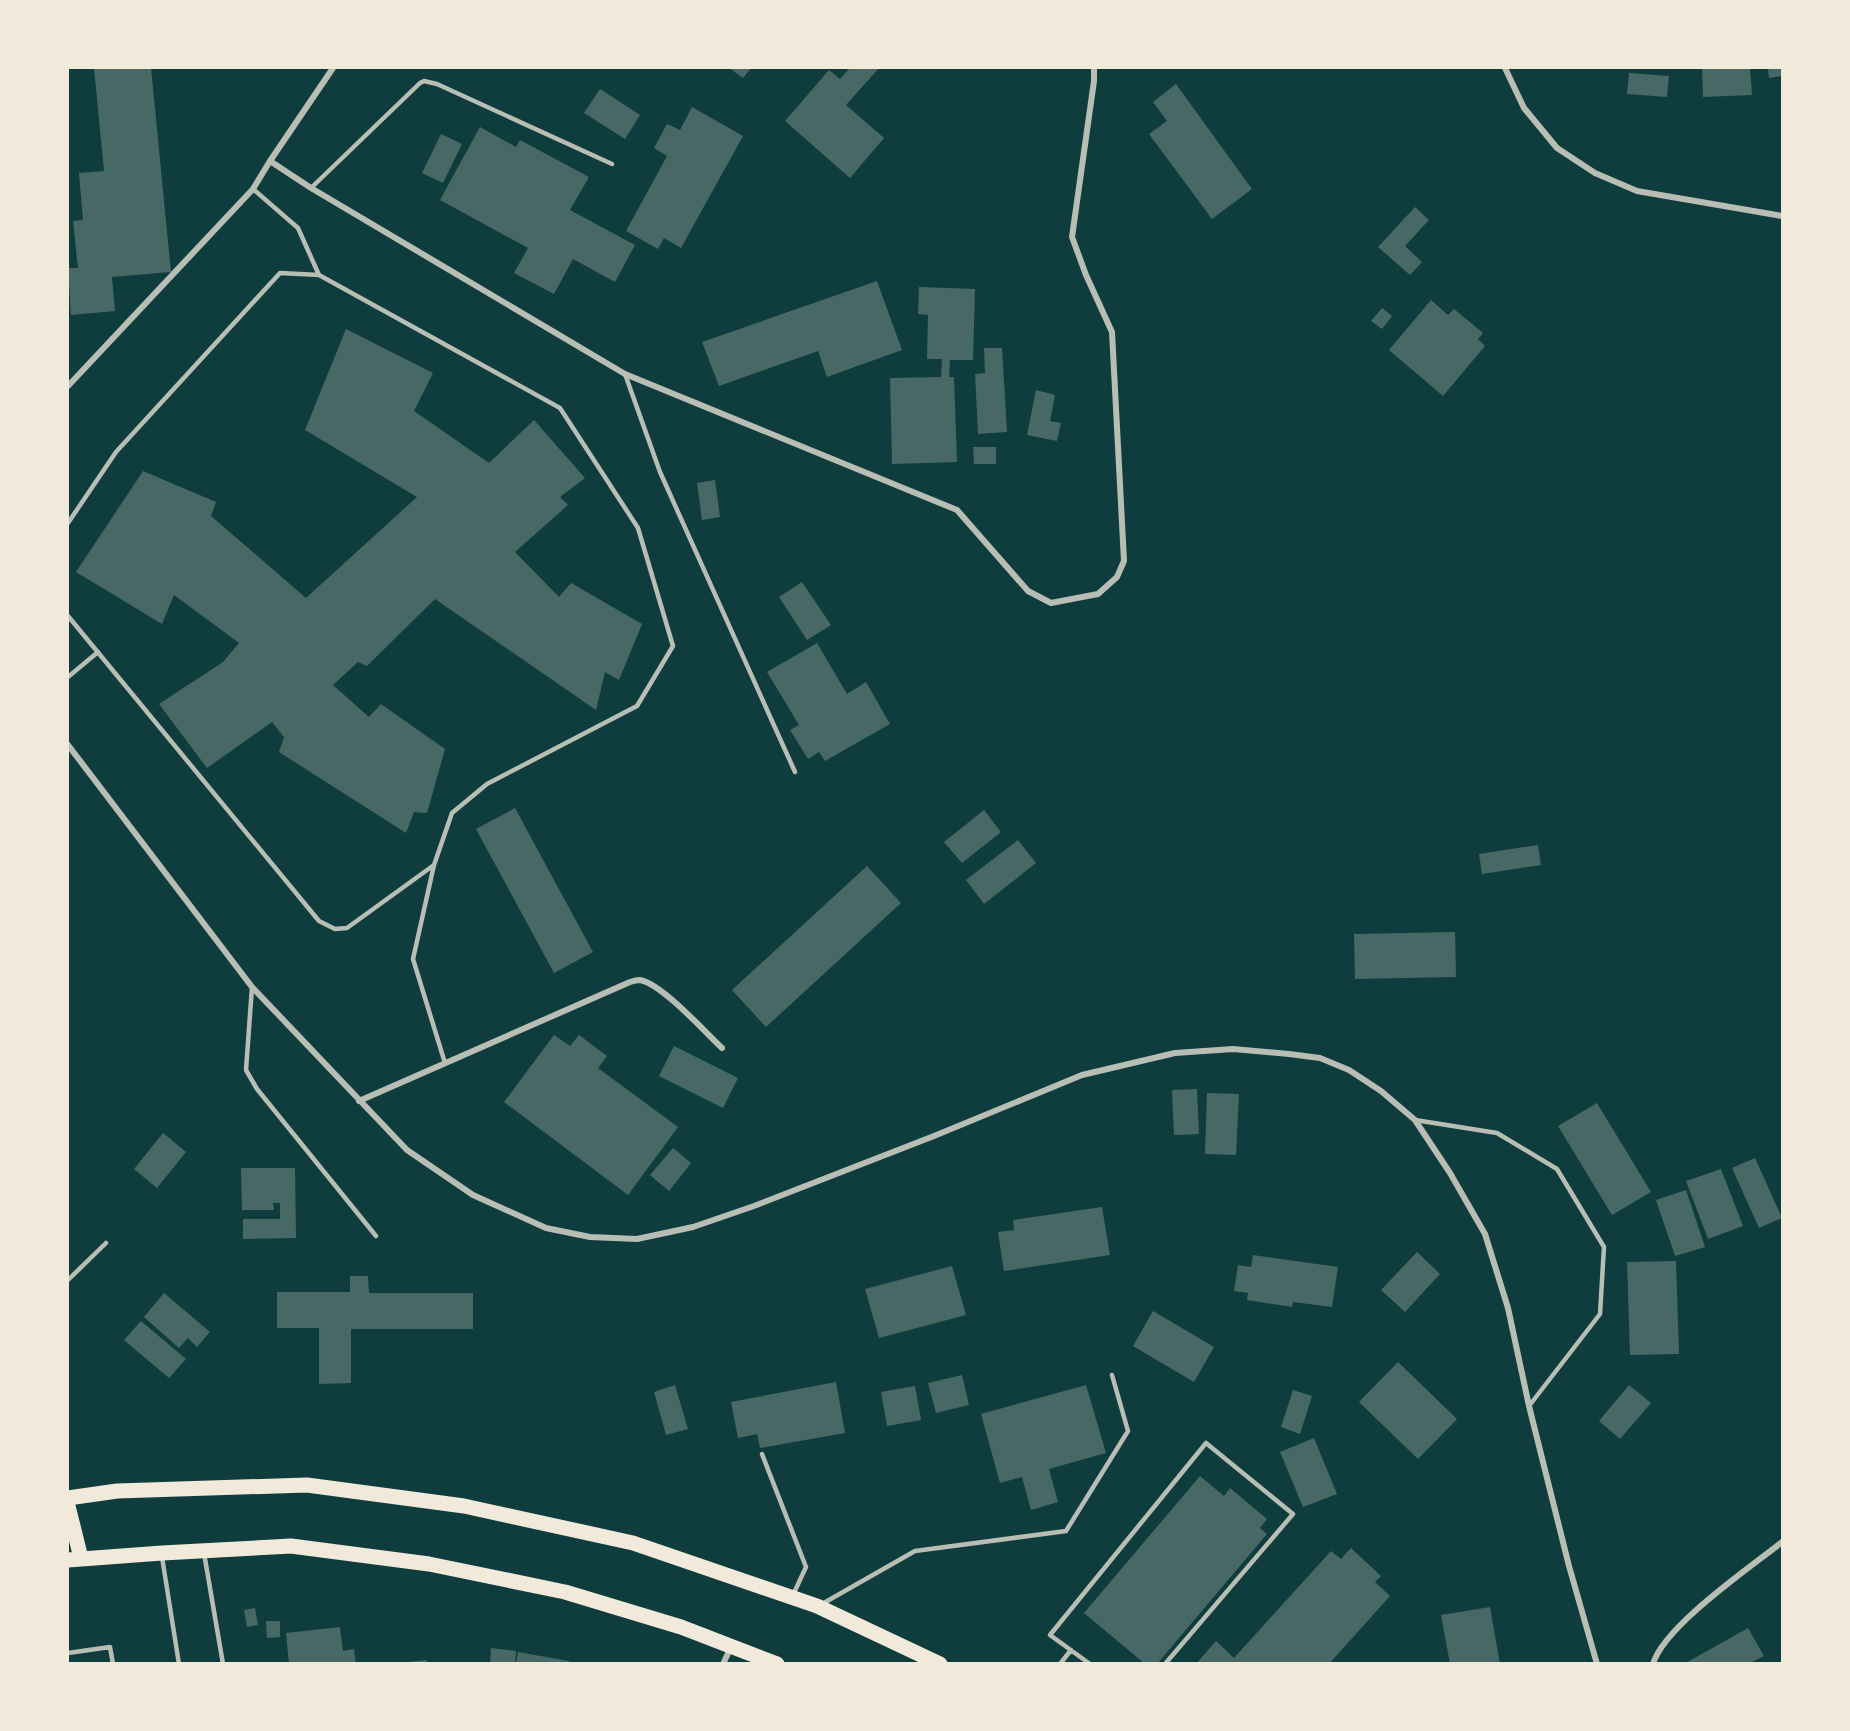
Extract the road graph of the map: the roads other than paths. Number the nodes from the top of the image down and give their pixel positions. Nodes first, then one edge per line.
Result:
1 (333, 68) edge
2 (1094, 68) edge
3 (1505, 68) edge
4 (270, 161) junction
5 (612, 164) dead end
6 (311, 188) junction
7 (253, 189) junction
8 (1782, 216) edge
9 (320, 275) junction
10 (625, 374) junction
11 (68, 387) edge
12 (68, 524) edge
13 (68, 616) edge
14 (98, 652) junction
15 (68, 677) edge
16 (68, 745) edge
17 (795, 772) dead end
18 (434, 865) junction
19 (252, 987) junction
20 (722, 1048) dead end
21 (446, 1063) junction
22 (359, 1101) junction
23 (1414, 1120) junction
24 (376, 1236) dead end
25 (106, 1243) dead end
26 (68, 1280) edge
27 (1112, 1375) dead end
28 (1529, 1406) junction
29 (762, 1454) dead end
30 (68, 1498) edge
31 (68, 1506) edge
32 (1782, 1542) edge
33 (204, 1551) junction
34 (162, 1553) junction
35 (74, 1559) edge
36 (792, 1598) junction
37 (817, 1606) junction
38 (732, 1646) junction
39 (1071, 1650) junction
40 (68, 1653) edge
41 (112, 1664) edge
42 (179, 1664) edge
43 (223, 1664) edge
44 (723, 1664) edge
45 (777, 1664) edge
46 (940, 1664) edge
47 (1059, 1664) edge
48 (1090, 1664) edge
49 (1165, 1664) edge
50 (1597, 1664) edge
51 (1653, 1664) edge

1 - 4 street
2 - 10 street
3 - 8 street
4 - 6 street
4 - 7 street
5 - 6 lane
6 - 10 street
7 - 9 lane
7 - 11 street
9 - 12 lane
9 - 18 lane
10 - 17 lane
13 - 14 lane
14 - 15 lane
14 - 18 lane
16 - 19 street
18 - 21 lane
19 - 22 street
19 - 24 lane
20 - 21 street
21 - 22 street
22 - 23 street
23 - 28 street
23 - 28 lane
25 - 26 lane
27 - 37 lane
28 - 50 street
29 - 36 lane
30 - 36 main road
31 - 35 main road
32 - 51 street
33 - 34 main road
33 - 38 main road
33 - 43 lane
34 - 35 main road
34 - 42 lane
36 - 37 main road
37 - 46 main road
38 - 44 street
38 - 45 main road
39 - 47 lane
39 - 48 lane
39 - 49 lane
40 - 41 lane

